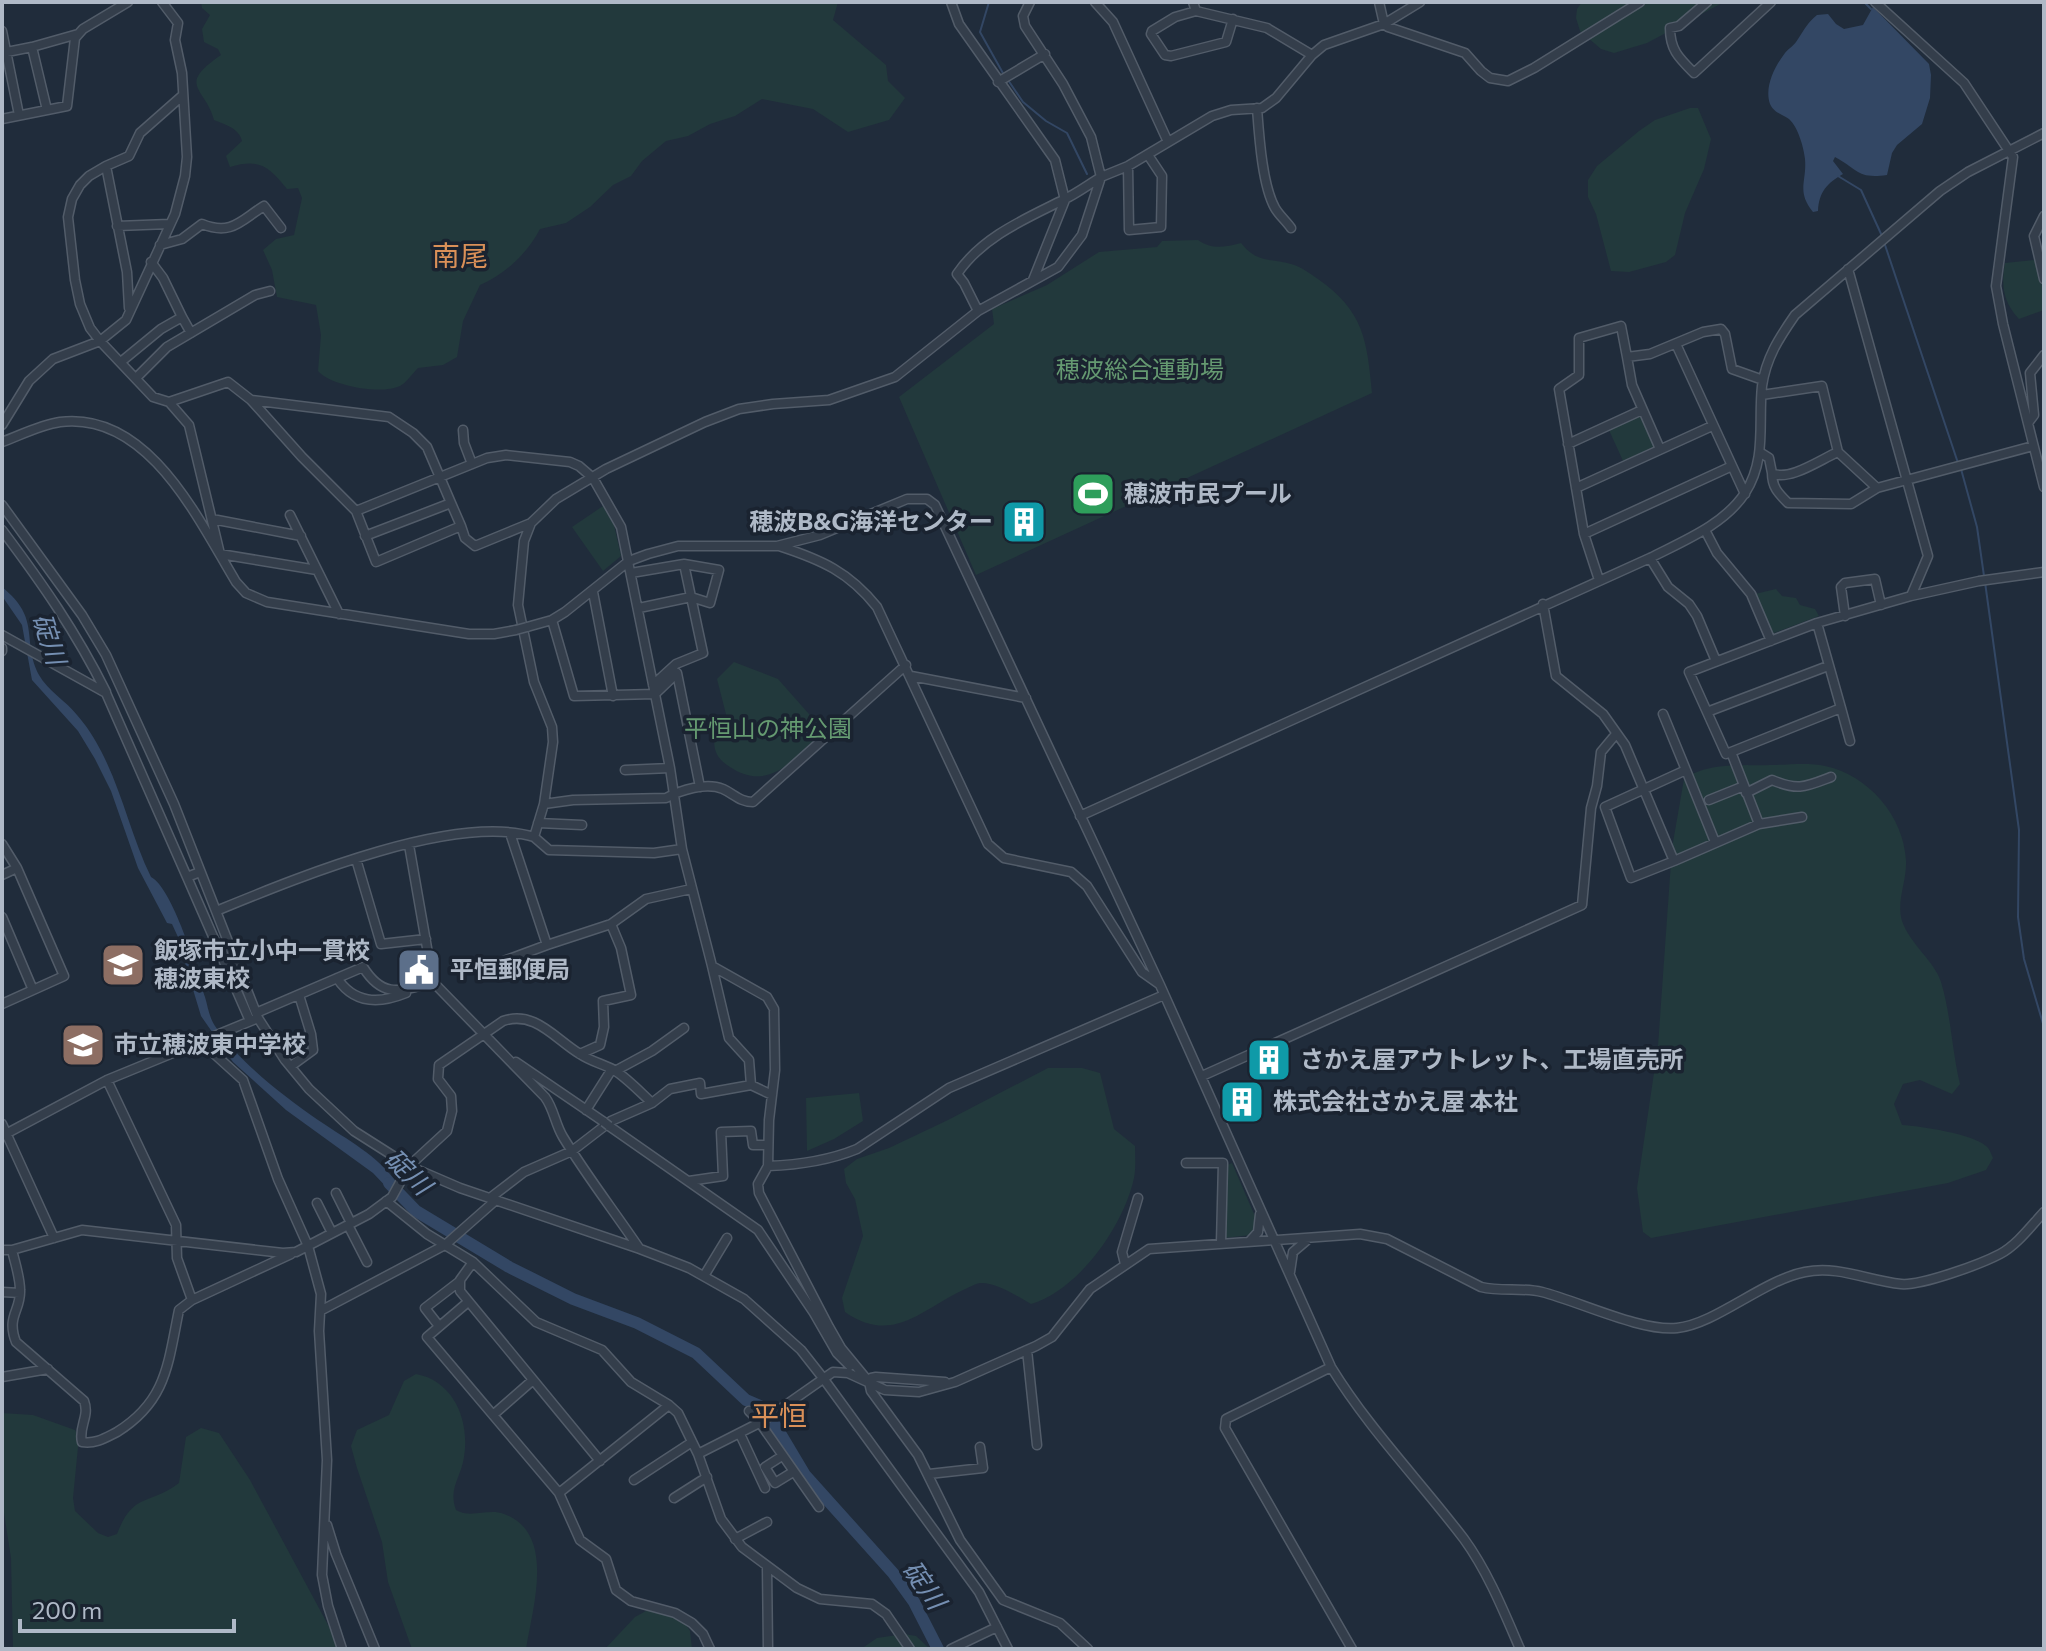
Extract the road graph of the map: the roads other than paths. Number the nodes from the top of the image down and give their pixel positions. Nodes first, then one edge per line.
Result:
1 (128, 2) edge
2 (162, 2) edge
3 (951, 2) edge
4 (1030, 2) edge
5 (1095, 2) edge
6 (1379, 2) edge
7 (1420, 2) edge
8 (1640, 2) edge
9 (1707, 2) edge
10 (1771, 2) edge
11 (1875, 2) edge
12 (1194, 7) edge
13 (1233, 19) junction
14 (1384, 24) junction
15 (2, 31) edge
16 (78, 34) junction
17 (32, 47) junction
18 (4, 52) edge
19 (1045, 54) junction
20 (1312, 55) junction
21 (1004, 79) junction
22 (182, 96) junction
23 (1257, 108) junction
24 (47, 110) junction
25 (19, 115) junction
26 (2, 119) edge
27 (2044, 133) edge
28 (1168, 142) junction
29 (2010, 151) junction
30 (1148, 155) junction
31 (106, 166) junction
32 (1128, 166) junction
33 (1101, 177) junction
34 (1065, 200) junction
35 (2044, 216) edge
36 (169, 224) junction
37 (117, 226) junction
38 (281, 228) dead end
39 (1291, 228) dead end
40 (160, 245) junction
41 (151, 262) junction
42 (1848, 269) junction
43 (2044, 279) edge
44 (1033, 280) junction
45 (270, 291) dead end
46 (130, 309) junction
47 (978, 311) junction
48 (182, 317) junction
49 (191, 333) junction
50 (100, 341) junction
51 (1676, 344) junction
52 (2044, 355) edge
53 (1627, 357) junction
54 (122, 361) junction
55 (137, 377) junction
56 (1763, 380) junction
57 (1762, 395) junction
58 (251, 400) junction
59 (169, 402) junction
60 (1642, 410) junction
61 (2028, 423) junction
62 (2, 425) edge
63 (1712, 426) junction
64 (463, 430) dead end
65 (2, 442) edge
66 (1568, 444) junction
67 (2033, 446) junction
68 (1660, 449) junction
69 (1838, 452) junction
70 (1761, 453) junction
71 (472, 464) junction
72 (1732, 466) junction
73 (1772, 473) junction
74 (440, 477) junction
75 (593, 478) junction
76 (1908, 479) junction
77 (2044, 487) edge
78 (1576, 488) junction
79 (1877, 488) junction
80 (1745, 494) junction
81 (451, 503) junction
82 (3, 510) edge
83 (356, 511) junction
84 (290, 515) dead end
85 (212, 519) junction
86 (531, 523) junction
87 (461, 526) junction
88 (2, 530) edge
89 (1705, 530) junction
90 (1584, 534) junction
91 (301, 536) junction
92 (365, 536) junction
93 (777, 546) junction
94 (220, 554) junction
95 (1650, 558) junction
96 (629, 561) junction
97 (684, 564) junction
98 (317, 570) junction
99 (2044, 572) edge
100 (631, 573) junction
101 (1599, 580) junction
102 (593, 592) junction
103 (1911, 596) junction
104 (691, 597) junction
105 (1543, 604) junction
106 (1881, 605) junction
107 (639, 608) junction
108 (339, 614) junction
109 (1845, 616) junction
110 (552, 620) junction
111 (1817, 623) junction
112 (2, 635) edge
113 (1771, 641) junction
114 (1716, 661) junction
115 (906, 665) junction
116 (1828, 666) junction
117 (911, 676) junction
118 (654, 689) junction
119 (106, 693) junction
120 (613, 696) junction
121 (1026, 698) junction
122 (1841, 708) junction
123 (1707, 712) junction
124 (1663, 714) dead end
125 (1616, 734) junction
126 (1850, 741) dead end
127 (1731, 752) junction
128 (670, 768) junction
129 (625, 770) dead end
130 (1686, 770) junction
131 (1831, 777) dead end
132 (700, 787) junction
133 (1644, 789) junction
134 (1745, 789) junction
135 (674, 794) junction
136 (1709, 800) dead end
137 (544, 804) junction
138 (1080, 816) junction
139 (1802, 817) dead end
140 (538, 823) junction
141 (1759, 824) junction
142 (582, 825) dead end
143 (510, 833) junction
144 (534, 837) junction
145 (1715, 842) junction
146 (2, 844) edge
147 (409, 845) junction
148 (682, 849) junction
149 (356, 859) junction
150 (1674, 861) junction
151 (17, 868) junction
152 (200, 872) junction
153 (2, 875) edge
154 (187, 877) junction
155 (691, 889) junction
156 (216, 911) junction
157 (2, 917) edge
158 (611, 924) junction
159 (426, 939) junction
160 (547, 945) junction
161 (493, 965) dead end
162 (712, 966) junction
163 (337, 978) junction
164 (433, 982) junction
165 (1160, 985) junction
166 (33, 990) junction
167 (299, 995) junction
168 (1164, 995) junction
169 (2, 1004) edge
170 (255, 1017) junction
171 (684, 1028) dead end
172 (203, 1039) junction
173 (486, 1039) junction
174 (580, 1054) junction
175 (291, 1066) junction
176 (613, 1070) junction
177 (1202, 1076) junction
178 (107, 1080) junction
179 (751, 1085) junction
180 (772, 1095) junction
181 (652, 1103) junction
182 (586, 1110) junction
183 (2, 1124) edge
184 (4, 1135) edge
185 (768, 1145) junction
186 (572, 1151) junction
187 (1186, 1163) dead end
188 (409, 1166) junction
189 (768, 1166) junction
190 (688, 1181) junction
191 (336, 1193) dead end
192 (1138, 1198) dead end
193 (389, 1199) junction
194 (493, 1199) junction
195 (317, 1203) dead end
196 (1260, 1210) junction
197 (2044, 1212) edge
198 (349, 1224) junction
199 (332, 1233) junction
200 (1318, 1237) junction
201 (54, 1238) junction
202 (727, 1238) dead end
203 (1273, 1240) junction
204 (176, 1242) junction
205 (1245, 1242) junction
206 (1221, 1243) junction
207 (445, 1245) junction
208 (308, 1246) junction
209 (640, 1249) junction
210 (2, 1250) edge
211 (12, 1250) junction
212 (296, 1252) junction
213 (367, 1262) dead end
214 (473, 1262) junction
215 (1125, 1264) junction
216 (704, 1276) junction
217 (460, 1280) junction
218 (1291, 1280) junction
219 (2, 1292) edge
220 (20, 1293) junction
221 (192, 1300) junction
222 (468, 1302) junction
223 (322, 1310) junction
224 (439, 1326) junction
225 (1027, 1350) junction
226 (1331, 1367) junction
227 (48, 1369) junction
228 (2, 1377) edge
229 (823, 1378) junction
230 (533, 1380) junction
231 (869, 1382) junction
232 (955, 1382) junction
233 (669, 1405) junction
234 (749, 1411) dead end
235 (493, 1415) junction
236 (762, 1422) junction
237 (740, 1434) junction
238 (692, 1442) junction
239 (1037, 1445) dead end
240 (980, 1447) dead end
241 (698, 1454) junction
242 (782, 1456) junction
243 (600, 1461) junction
244 (793, 1472) junction
245 (929, 1474) junction
246 (707, 1477) junction
247 (634, 1480) dead end
248 (765, 1488) dead end
249 (559, 1493) junction
250 (674, 1498) dead end
251 (819, 1507) dead end
252 (326, 1512) junction
253 (767, 1522) dead end
254 (735, 1539) junction
255 (767, 1567) junction
256 (997, 1627) junction
257 (342, 1649) edge
258 (375, 1649) edge
259 (710, 1649) edge
260 (768, 1649) edge
261 (910, 1649) edge
262 (951, 1649) edge
263 (1008, 1649) edge
264 (1088, 1649) edge
265 (1352, 1649) edge
266 (1520, 1649) edge

1 - 16 street
2 - 22 street
3 - 21 street
4 - 19 street
5 - 28 street
6 - 14 street
7 - 14 street
8 - 14 street
9 - 10 street
11 - 29 street
12 - 13 street
12 - 13 street
13 - 20 street
14 - 20 street
15 - 18 street
16 - 17 street
16 - 24 street
17 - 18 street
17 - 24 street
18 - 25 street
19 - 21 street
19 - 33 street
20 - 23 street
21 - 34 street
22 - 31 street
22 - 36 street
23 - 28 street
23 - 39 street
24 - 25 street
25 - 26 street
27 - 29 street
28 - 30 street
29 - 42 street
29 - 61 street
30 - 32 street
30 - 32 street
31 - 37 street
31 - 50 street
32 - 33 street
33 - 34 street
33 - 44 street
34 - 44 street
34 - 47 street
35 - 43 street
36 - 37 street
36 - 40 street
37 - 46 street
38 - 40 street
40 - 41 street
41 - 46 street
41 - 48 street
42 - 56 street
42 - 76 street
44 - 47 street
45 - 49 street
46 - 50 street
47 - 75 street
48 - 49 street
48 - 54 street
49 - 55 street
50 - 54 street
50 - 62 street
51 - 53 street
51 - 56 street
51 - 63 street
52 - 61 street
53 - 60 street
53 - 66 street
54 - 55 street
55 - 59 street
56 - 57 street
57 - 69 street
57 - 70 street
58 - 59 street
58 - 74 street
58 - 83 street
59 - 85 street
60 - 66 street
60 - 68 street
61 - 67 street
63 - 68 street
63 - 72 street
64 - 71 street
65 - 94 street
66 - 78 street
67 - 76 street
67 - 77 street
68 - 78 street
69 - 73 street
69 - 79 street
70 - 73 street
70 - 80 street
71 - 74 street
71 - 75 street
72 - 80 street
72 - 90 street
73 - 79 street
74 - 81 street
74 - 83 street
75 - 86 street
75 - 96 street
76 - 79 street
76 - 103 street
78 - 90 street
80 - 89 street
81 - 87 street
81 - 92 street
82 - 152 street
83 - 92 street
84 - 91 street
85 - 91 street
85 - 94 street
86 - 87 street
86 - 137 street
87 - 92 street
88 - 119 street
89 - 95 street
89 - 113 street
90 - 101 street
91 - 98 street
93 - 96 street
93 - 115 street
93 - 121 street
94 - 98 street
94 - 108 street
95 - 101 street
95 - 114 street
96 - 100 street
96 - 102 street
97 - 100 street
97 - 104 street
97 - 104 street
98 - 108 street
99 - 103 street
100 - 107 street
101 - 105 street
102 - 110 street
102 - 120 street
103 - 106 street
104 - 107 street
104 - 118 street
105 - 125 street
105 - 138 street
106 - 109 street
106 - 109 street
107 - 118 street
108 - 110 street, bridge
109 - 111 street
110 - 120 street
111 - 113 street
111 - 116 street
112 - 119 street
113 - 114 street
114 - 123 street
115 - 117 street
115 - 132 street
116 - 122 street
116 - 123 street
117 - 121 street
117 - 165 street
118 - 120 street
118 - 128 street
118 - 132 street
119 - 154 street
121 - 138 street
122 - 126 street
122 - 127 street
123 - 127 street
124 - 130 street
125 - 133 street
125 - 177 street
127 - 134 street
128 - 129 street
128 - 135 street
130 - 133 street
130 - 145 street
131 - 134 street
132 - 135 street
133 - 150 street
133 - 150 street
134 - 136 street
134 - 141 street
135 - 137 street
135 - 148 street
137 - 140 street
138 - 165 street
139 - 141 street
140 - 142 street
140 - 144 street
141 - 145 street
143 - 144 street
143 - 147 street
143 - 160 street
144 - 148 street
145 - 150 street
146 - 151 street
147 - 149 street
147 - 159 street
148 - 155 street
149 - 156 street
149 - 159 street
151 - 153 street
151 - 166 street
152 - 154 street
152 - 156 street
154 - 170 street
155 - 158 street
155 - 162 street
156 - 170 street
157 - 166 street
158 - 160 street
158 - 174 street
159 - 164 street
160 - 161 street
162 - 179 street
162 - 180 street
163 - 164 street
163 - 164 street
163 - 167 street
164 - 173 street
165 - 168 street
166 - 169 street
167 - 170 street
167 - 175 street
168 - 177 street
168 - 189 street
170 - 172 street
170 - 175 street
171 - 176 street
172 - 178 street
172 - 208 street
173 - 174 street
173 - 182 street
173 - 186 street
173 - 188 street
174 - 176 street
175 - 188 street
176 - 181 street
176 - 182 street
177 - 196 street
178 - 184 street
178 - 204 street
179 - 180 street
179 - 181 street
180 - 185 street
181 - 186 street
182 - 190 street
183 - 184 street
184 - 201 street
185 - 189 street
185 - 190 street
186 - 194 street
186 - 209 street
187 - 206 street
188 - 193 street
188 - 194 street
189 - 231 street
190 - 231 street
191 - 198 street
192 - 215 street
193 - 198 street
193 - 207 street
194 - 207 street
194 - 209 street
195 - 199 street
196 - 203 street
196 - 205 street
197 - 200 street
198 - 199 street
198 - 213 street
199 - 208 street
200 - 203 street
200 - 218 street
201 - 204 street
201 - 211 street
202 - 216 street
203 - 205 street
203 - 218 street
204 - 212 street
204 - 221 street
205 - 206 street
206 - 215 street
207 - 214 street
207 - 223 street
208 - 212 street
208 - 223 street
209 - 216 street
210 - 211 street
211 - 220 street
212 - 221 street
214 - 217 street
214 - 233 street
215 - 225 street
216 - 229 street
217 - 222 street
217 - 224 street
218 - 226 street
219 - 220 street
220 - 227 street
221 - 227 street
222 - 224 street
222 - 230 street
223 - 252 street
224 - 235 street
225 - 232 street
225 - 239 street
226 - 265 street
226 - 266 street
227 - 228 street
229 - 231 street
229 - 236 street
229 - 256 street
230 - 235 street
230 - 243 street
231 - 232 street
231 - 232 street
231 - 245 street
233 - 238 street
233 - 243 street
234 - 236 street
235 - 249 street
236 - 237 street
236 - 242 street
237 - 241 street
237 - 248 street
238 - 241 street
238 - 247 street
240 - 245 street
241 - 246 street
242 - 244 street
242 - 244 street
243 - 249 street
244 - 251 street
245 - 264 street
246 - 250 street
246 - 254 street
249 - 259 street
252 - 257 street
252 - 258 street
253 - 254 street
254 - 255 street
255 - 260 street
255 - 261 street
256 - 262 street
256 - 263 street

